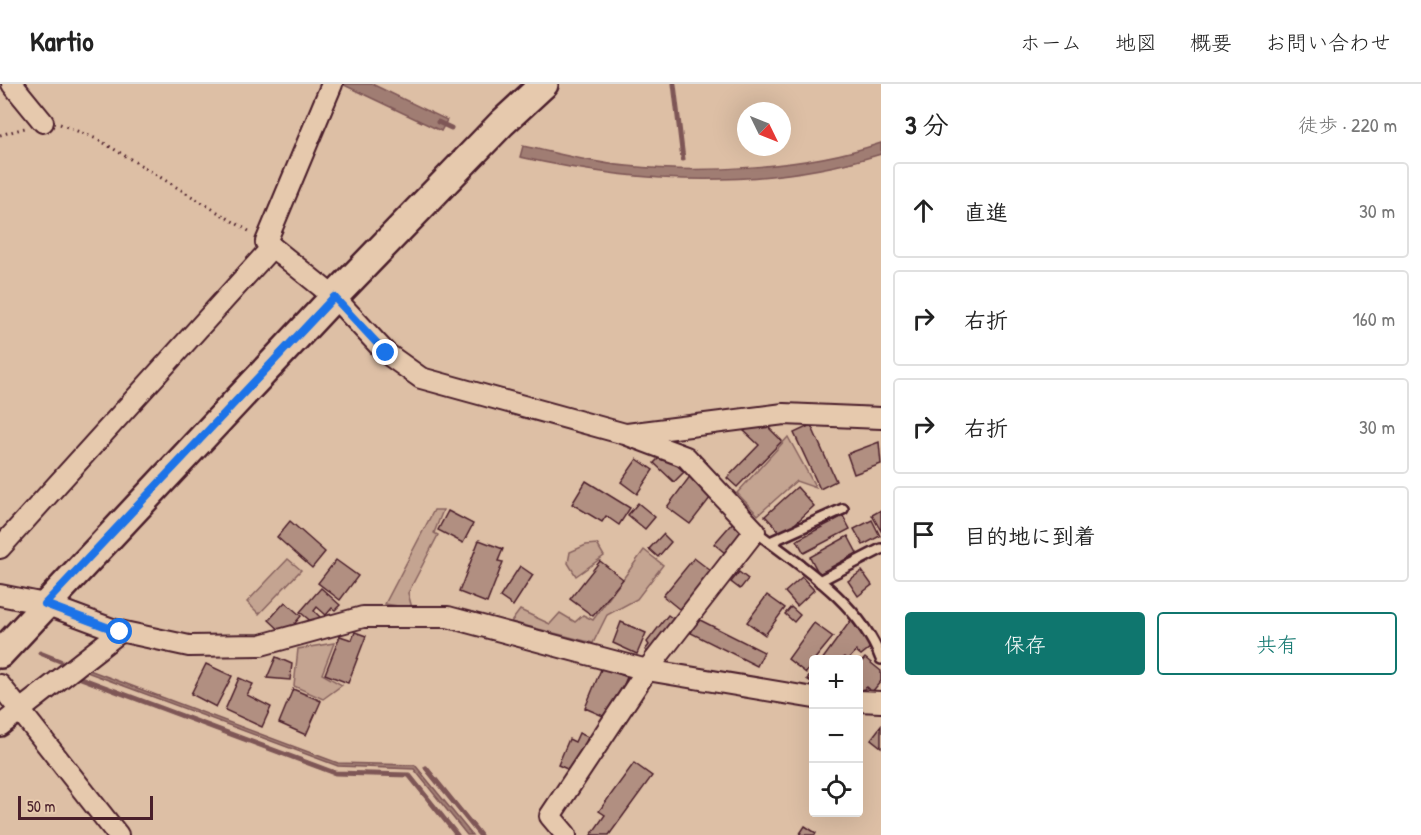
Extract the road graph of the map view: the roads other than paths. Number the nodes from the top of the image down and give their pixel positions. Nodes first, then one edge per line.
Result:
1 (12, 84) edge
2 (332, 84) edge
3 (544, 84) edge
4 (43, 122) road end
5 (269, 245) junction
6 (334, 297) junction
7 (881, 418) edge
8 (625, 434) junction
9 (843, 509) dead end
10 (762, 536) junction
11 (0, 548) edge
12 (881, 549) edge
13 (819, 581) junction
14 (0, 595) edge
15 (45, 604) junction
16 (120, 632) junction
17 (0, 654) edge
18 (881, 659) edge
19 (647, 670) junction
20 (0, 685) edge
21 (809, 697) edge
22 (863, 701) edge
23 (881, 702) edge
24 (21, 710) junction
25 (0, 726) edge
26 (118, 835) edge
27 (566, 835) edge

1 - 4 street
2 - 5 street
3 - 6 street
5 - 6 street
5 - 11 street
6 - 8 street
6 - 15 street
7 - 8 street
8 - 10 street
9 - 10 lane
10 - 13 lane
10 - 19 street
12 - 13 lane
13 - 18 lane
14 - 15 street
15 - 16 street
15 - 17 street
16 - 19 street
16 - 24 street
19 - 21 street
19 - 27 street
20 - 24 street
22 - 23 street
24 - 25 street
24 - 26 street

